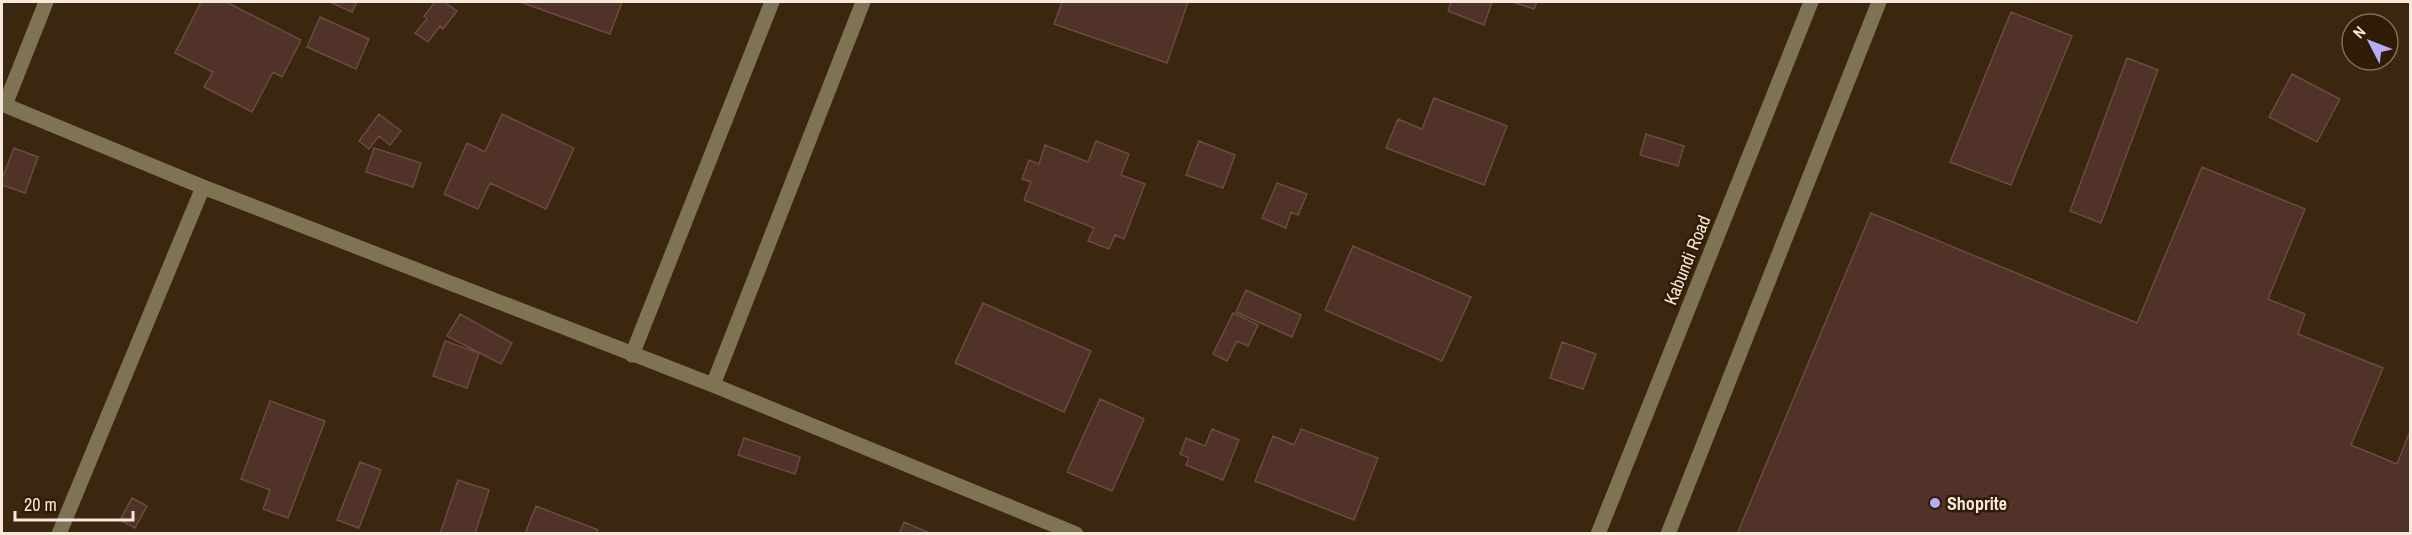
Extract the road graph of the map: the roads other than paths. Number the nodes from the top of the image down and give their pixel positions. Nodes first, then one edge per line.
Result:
1 (46, 2) edge
2 (772, 2) edge
3 (862, 2) edge
4 (1811, 2) edge
5 (1880, 2) edge
6 (3, 105) edge
7 (203, 187) junction
8 (632, 355) junction
9 (712, 385) junction
10 (59, 534) edge
11 (1076, 534) edge
12 (1598, 534) edge
13 (1668, 534) edge

1 - 6 street
2 - 8 street
3 - 9 street
4 - 12 street, Kabundi Road
5 - 13 street
6 - 7 street
7 - 8 street
7 - 10 street
8 - 9 street
9 - 11 street

